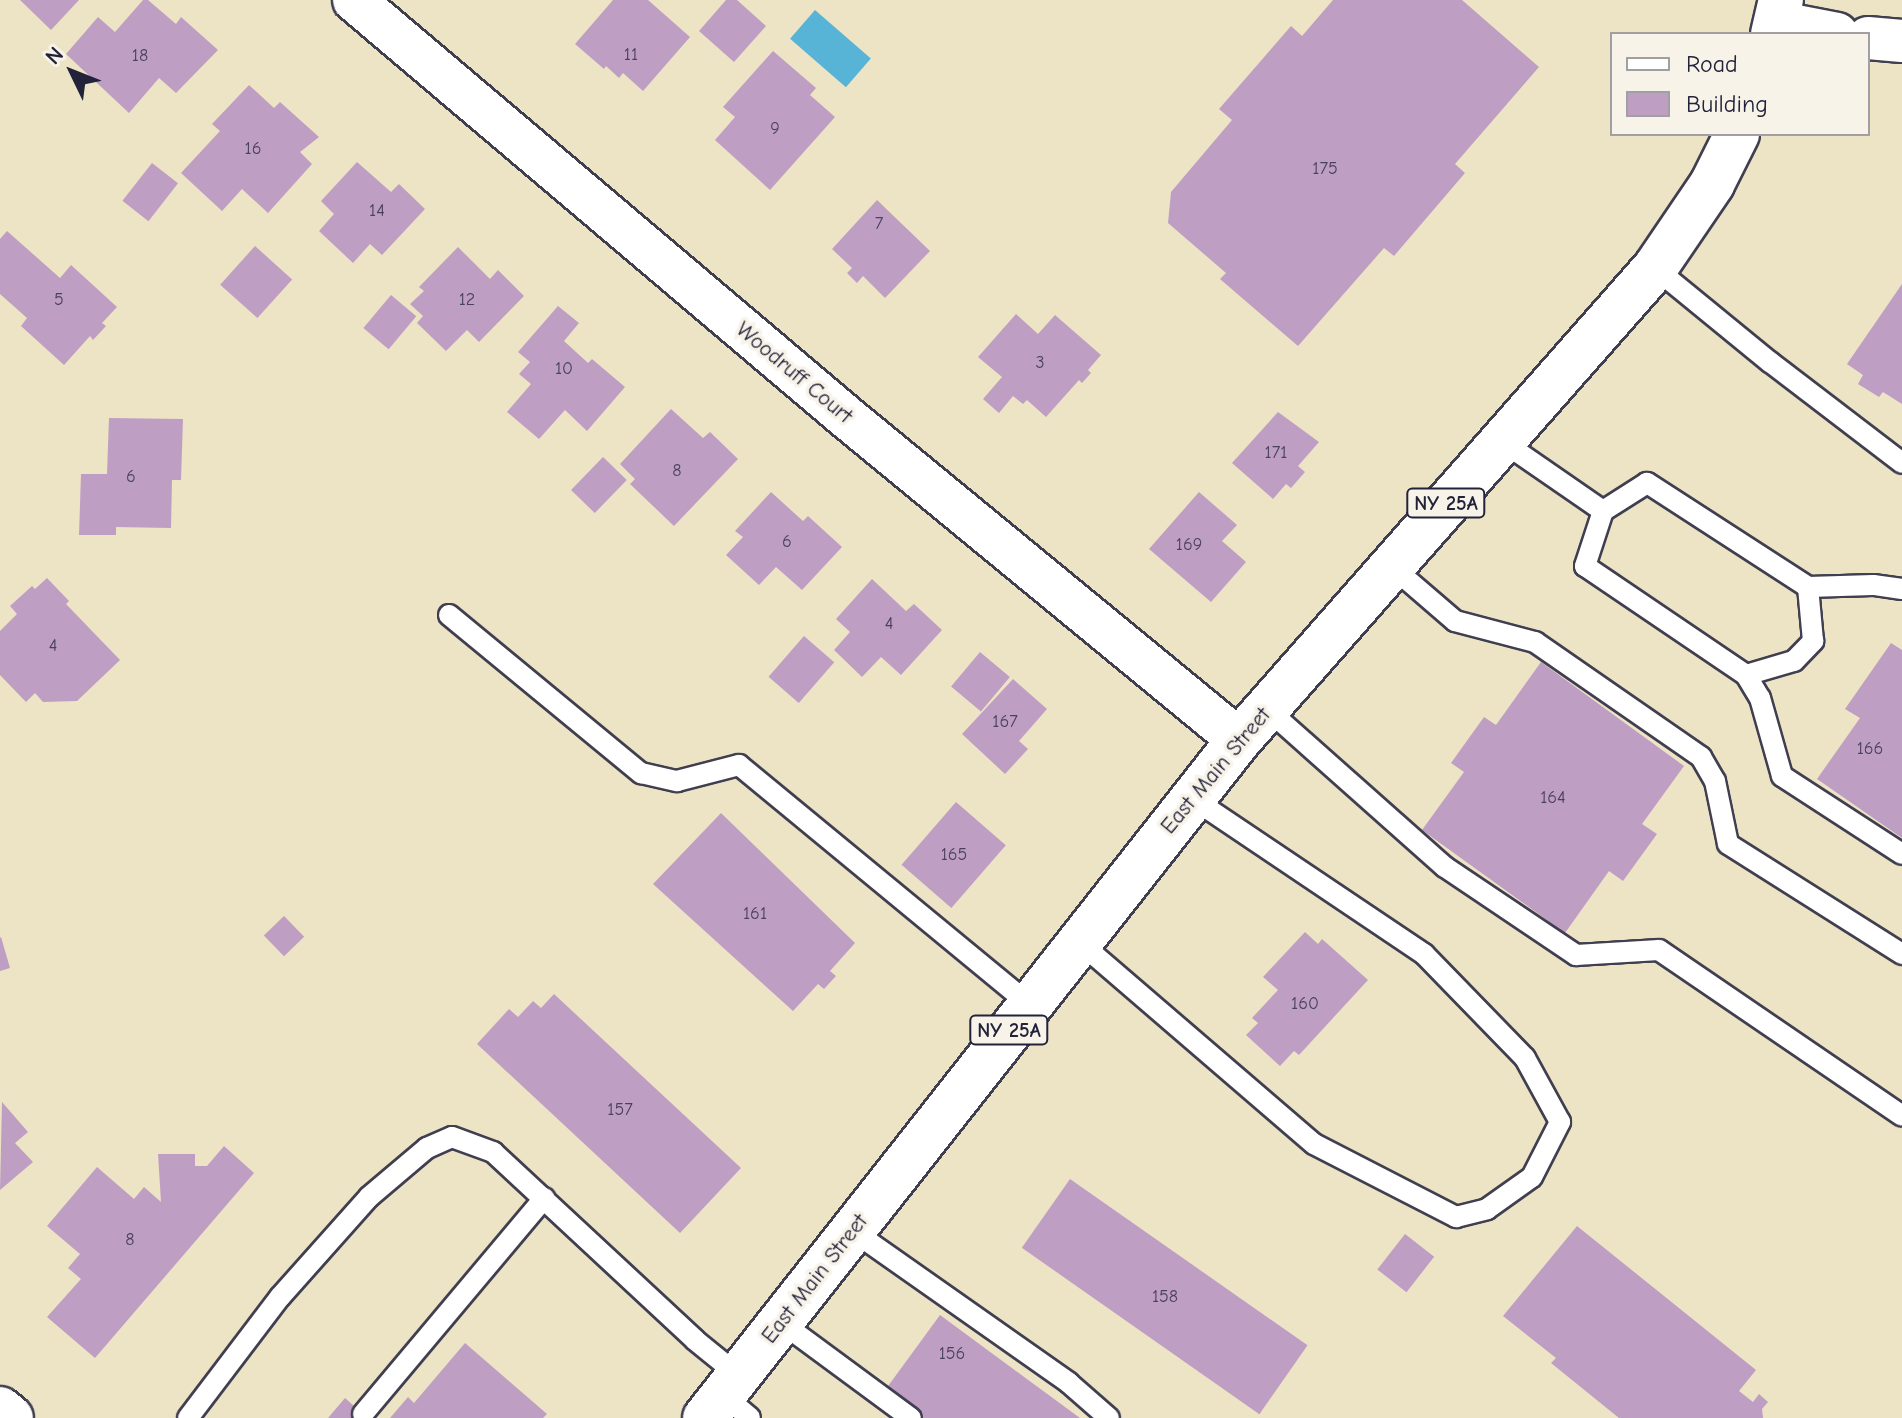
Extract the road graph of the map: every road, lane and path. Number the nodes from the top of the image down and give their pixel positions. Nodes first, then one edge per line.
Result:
1 (354, 0) edge
2 (1777, 19) edge
3 (1829, 32) edge
4 (1870, 38) edge
5 (1902, 41) edge
6 (1736, 136) edge
7 (1655, 268) junction
8 (1503, 442) junction
9 (1902, 463) edge
10 (1603, 511) junction
11 (1390, 565) junction
12 (1808, 587) junction
13 (1902, 589) edge
14 (449, 615) dead end
15 (1746, 675) junction
16 (1253, 725) junction
17 (1192, 798) junction
18 (1902, 854) edge
19 (1078, 941) junction
20 (1902, 954) edge
21 (1029, 1004) junction
22 (1902, 1116) edge
23 (544, 1198) junction
24 (853, 1231) junction
25 (782, 1323) junction
26 (729, 1402) edge
27 (0, 1409) edge
28 (363, 1414) dead end
29 (11, 1418) edge
30 (188, 1418) edge
31 (911, 1418) edge
32 (1109, 1418) edge

1 - 16 street, Woodruff Court
2 - 3 street
4 - 5 street
6 - 7 main road, East Main Street / NY 25A
7 - 8 main road, East Main Street / NY 25A
7 - 9 lane
8 - 10 lane
8 - 11 main road, East Main Street / NY 25A
10 - 12 lane
10 - 15 lane
11 - 16 main road, East Main Street / NY 25A
11 - 20 lane
12 - 13 lane
12 - 15 lane
14 - 21 lane
15 - 18 lane
16 - 17 main road, East Main Street / NY 25A
16 - 22 lane
17 - 19 main road, East Main Street / NY 25A
17 - 19 lane
19 - 21 main road, East Main Street / NY 25A
21 - 24 main road, East Main Street / NY 25A
23 - 26 lane
23 - 28 lane
23 - 30 lane
24 - 25 main road, East Main Street / NY 25A
24 - 32 lane
25 - 26 main road, East Main Street / NY 25A
25 - 31 lane
27 - 29 main road

